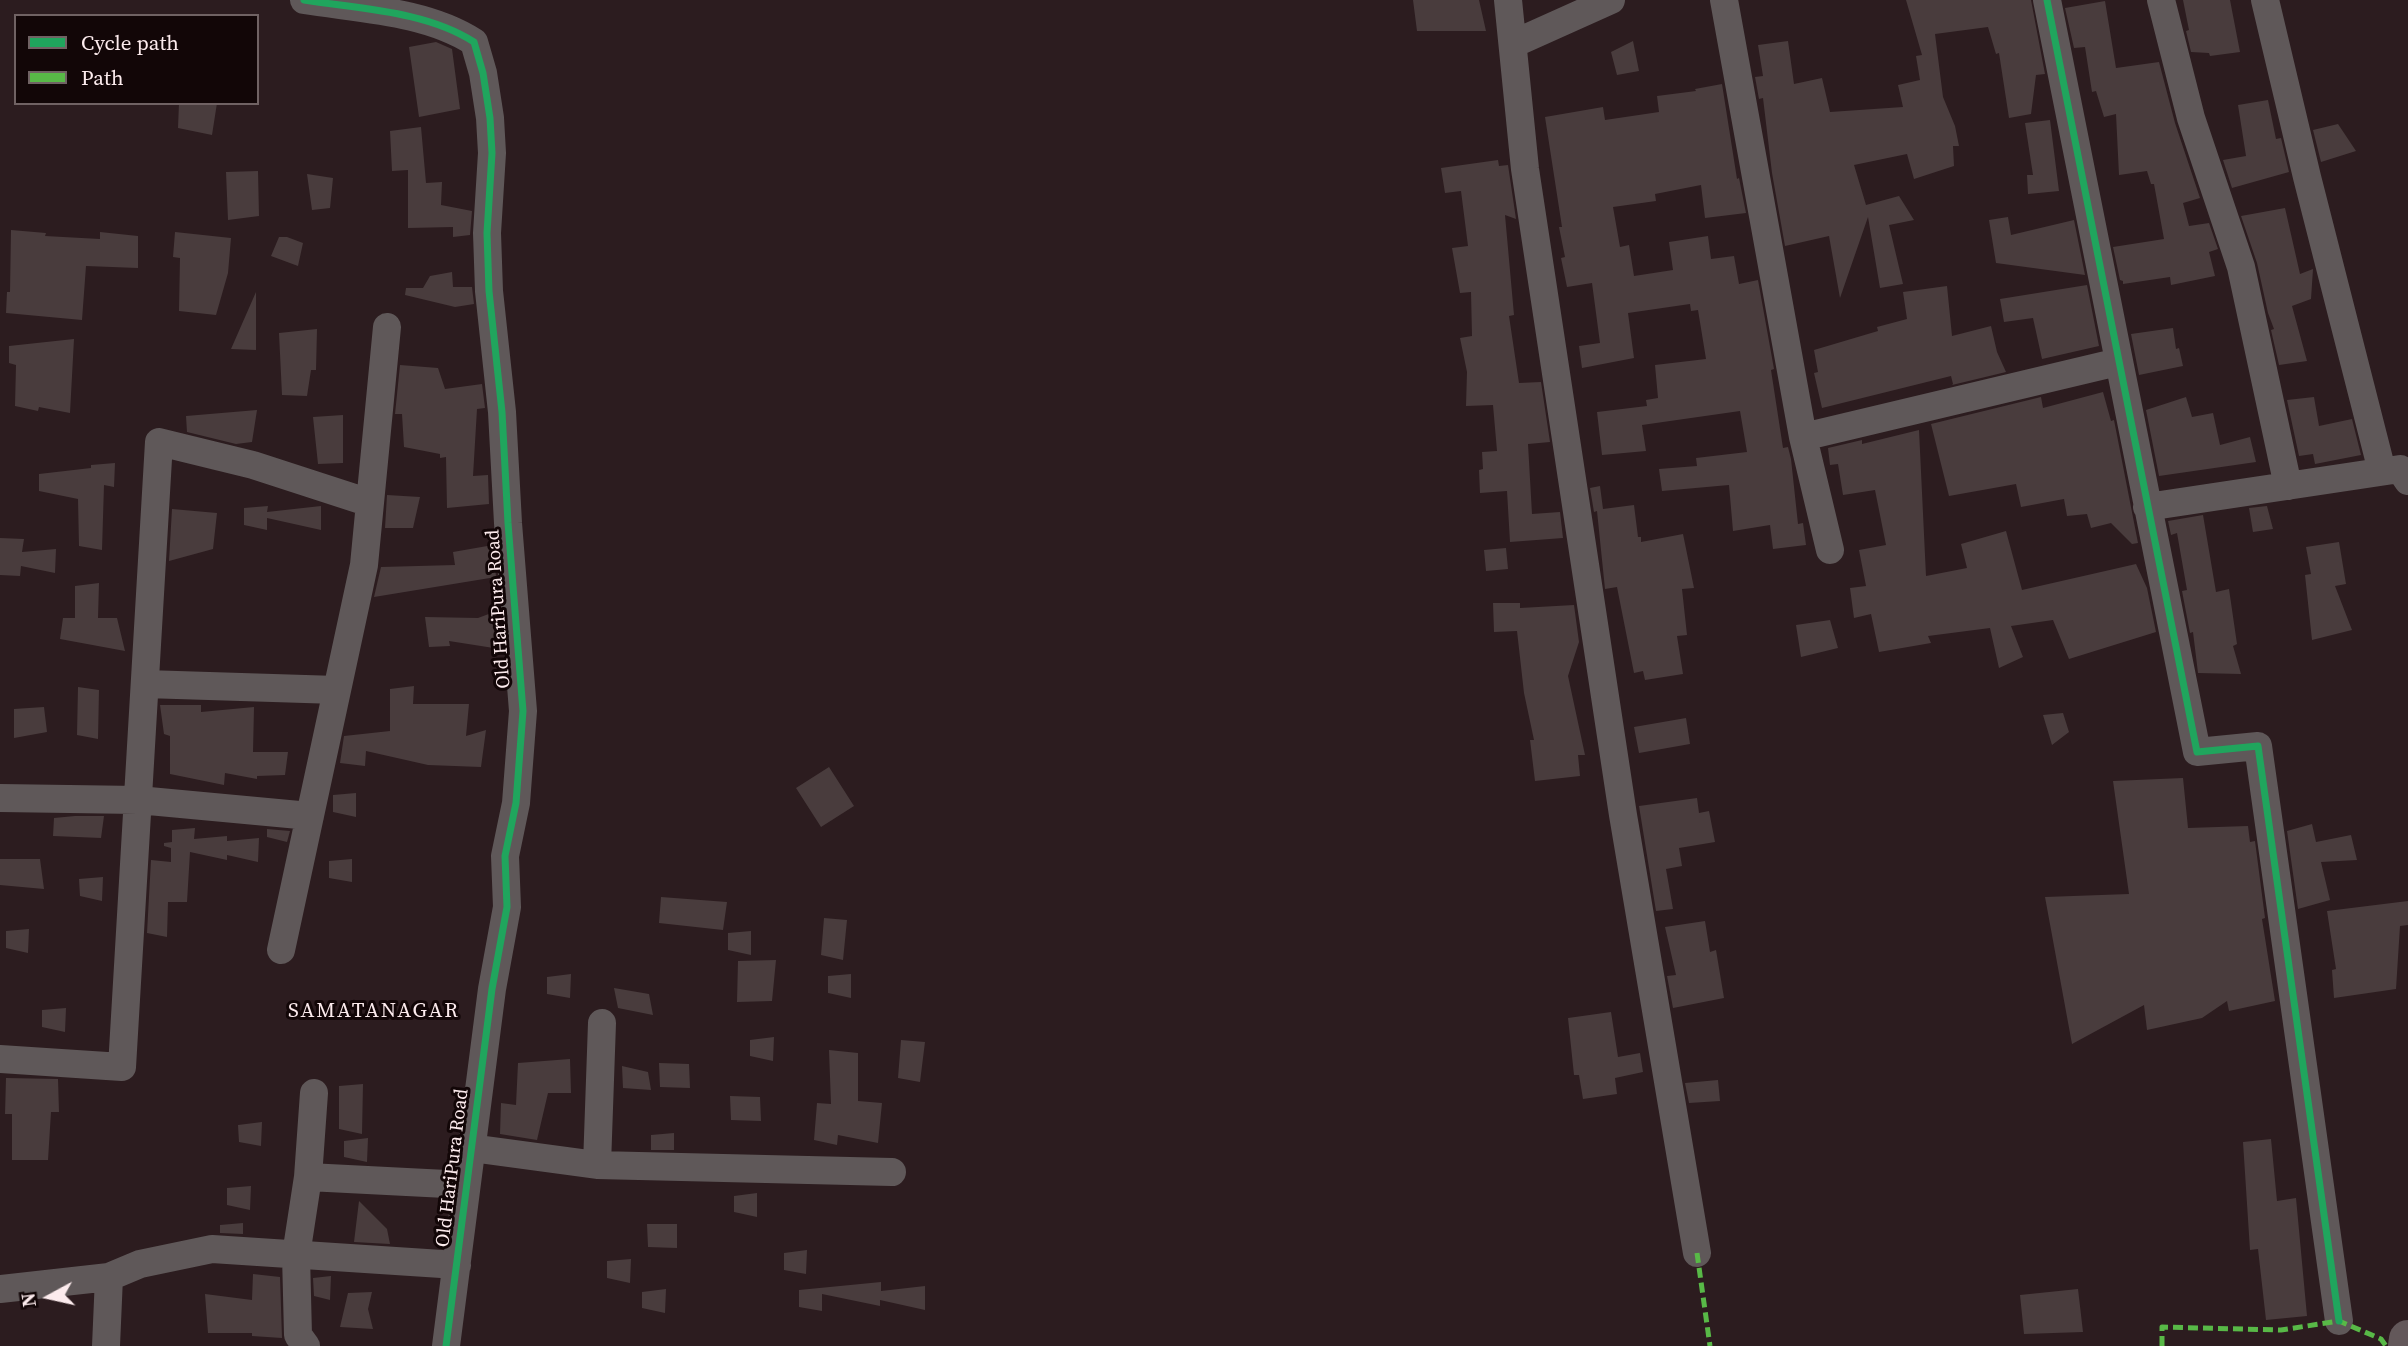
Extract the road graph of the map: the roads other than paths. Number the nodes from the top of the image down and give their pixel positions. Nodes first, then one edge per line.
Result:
1 (304, 0) edge
2 (1508, 0) edge
3 (1611, 0) edge
4 (1724, 0) edge
5 (2047, 0) edge
6 (2161, 0) edge
7 (2265, 0) edge
8 (1513, 44) junction
9 (387, 327) dead end
10 (2118, 362) junction
11 (1803, 437) junction
12 (2395, 476) edge
13 (2288, 486) junction
14 (370, 503) junction
15 (2147, 508) junction
16 (1830, 550) dead end
17 (145, 684) junction
18 (337, 690) junction
19 (0, 798) edge
20 (138, 800) junction
21 (310, 816) junction
22 (281, 950) dead end
23 (602, 1023) dead end
24 (0, 1059) edge
25 (314, 1093) dead end
26 (471, 1147) junction
27 (597, 1165) junction
28 (892, 1172) dead end
29 (308, 1177) junction
30 (466, 1185) junction
31 (1697, 1253) dead end
32 (296, 1255) junction
33 (457, 1265) junction
34 (108, 1277) junction
35 (0, 1289) edge
36 (2339, 1321) dead end
37 (2408, 1339) edge
38 (106, 1346) edge
39 (306, 1346) edge
40 (446, 1346) edge
41 (2407, 1346) edge

1 - 26 street, Old HariPura Road
2 - 8 street
3 - 8 street
4 - 11 street
5 - 10 street
6 - 13 street
7 - 12 street
8 - 31 street
9 - 14 street
10 - 11 street
10 - 15 street
11 - 16 street
12 - 13 street
13 - 15 street
14 - 17 street
14 - 18 street
15 - 36 street
17 - 18 street
17 - 20 street
18 - 21 street
19 - 20 street
20 - 21 street
20 - 24 street
21 - 22 street
23 - 27 street
25 - 29 street
26 - 27 street
26 - 30 street, Old HariPura Road
27 - 28 street
29 - 30 street
29 - 32 street
30 - 33 street, Old HariPura Road
32 - 33 street
32 - 34 street
32 - 39 street
33 - 40 street, Old HariPura Road
34 - 35 street
34 - 38 street
37 - 41 main road

